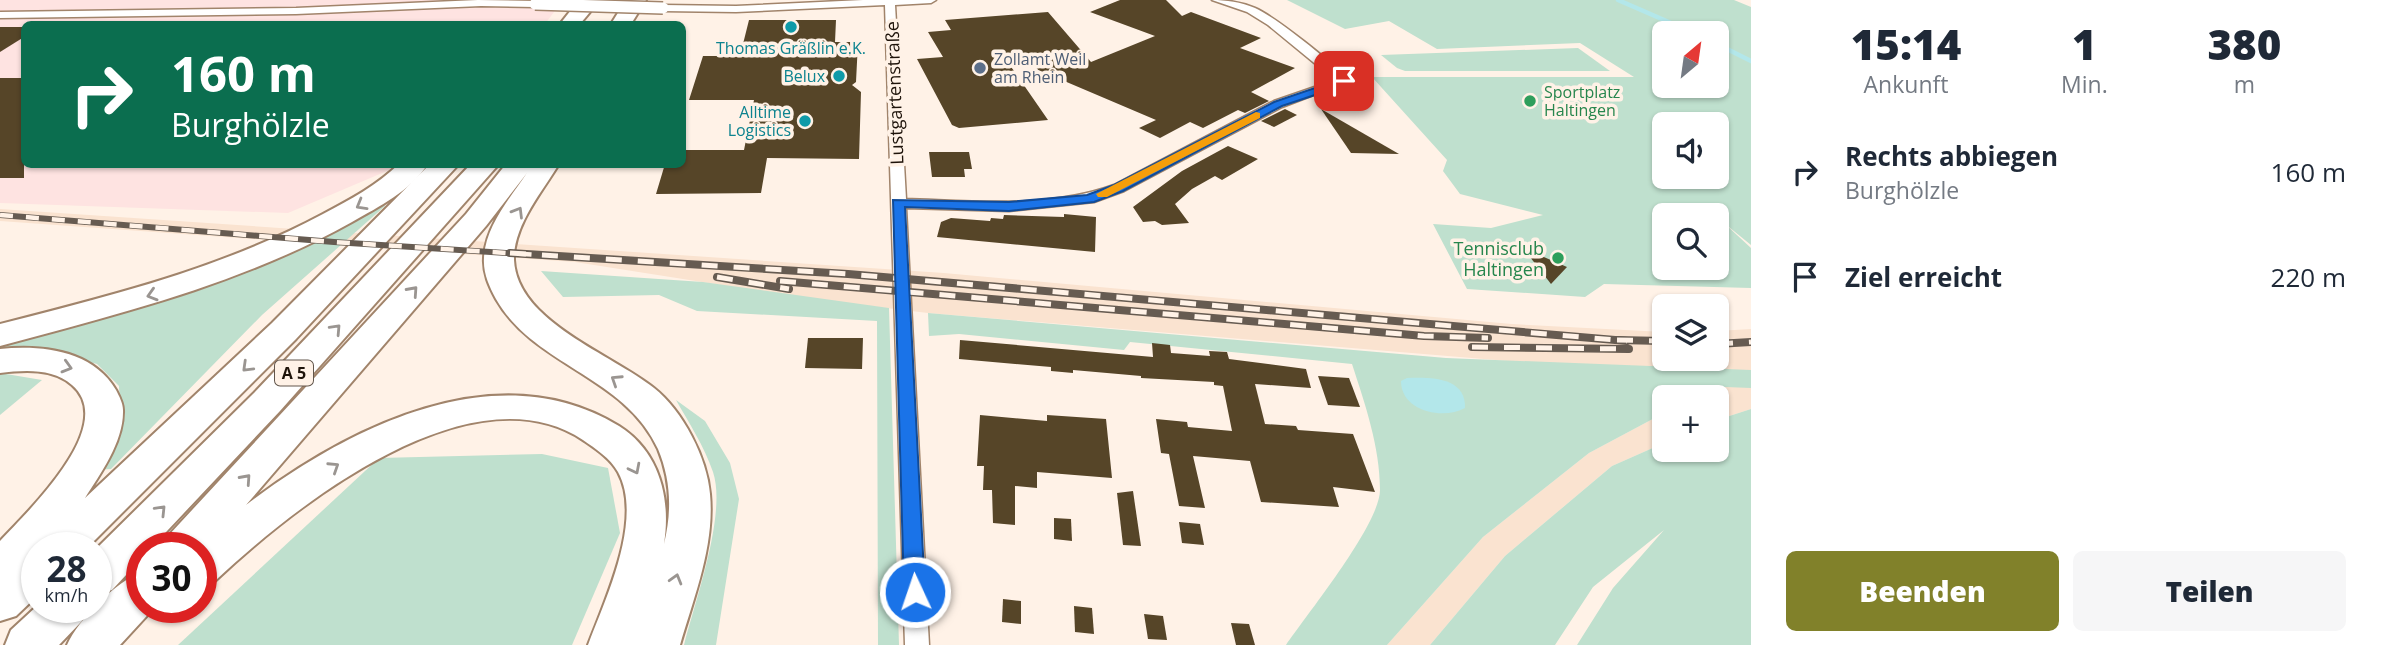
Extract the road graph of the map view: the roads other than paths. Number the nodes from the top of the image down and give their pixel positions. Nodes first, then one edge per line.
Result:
1 (311, 0) edge
2 (590, 0) edge
3 (618, 0) edge
4 (636, 0) edge
5 (931, 0) edge
6 (1217, 0) edge
7 (890, 2) junction
8 (296, 11) junction
9 (0, 15) edge
10 (572, 21) edge
11 (601, 21) edge
12 (623, 21) edge
13 (411, 168) edge
14 (442, 168) edge
15 (482, 168) edge
16 (517, 168) edge
17 (544, 168) edge
18 (898, 203) junction
19 (0, 335) edge
20 (0, 360) edge
21 (75, 532) edge
22 (197, 532) edge
23 (217, 552) edge
24 (112, 561) edge
25 (0, 569) edge
26 (21, 583) edge
27 (0, 602) edge
28 (126, 608) edge
29 (50, 623) edge
30 (141, 623) edge
31 (28, 645) edge
32 (90, 645) edge
33 (117, 645) edge
34 (611, 645) edge
35 (657, 645) edge
36 (917, 645) edge

1 - 8 street
2 - 10 highway
3 - 11 highway
4 - 12 highway
5 - 7 street
6 - 18 street
7 - 8 street, bridge
7 - 18 street, Lustgartenstraße
8 - 9 street
13 -> 19 highway
14 -> 21 highway, A 5
24 -> 15 highway, A 5
22 -> 16 highway
35 -> 17 highway
18 - 36 street, Lustgartenstraße
20 -> 25 highway
23 -> 34 highway
26 - 27 highway
28 - 32 highway
29 - 31 highway
30 - 33 highway

